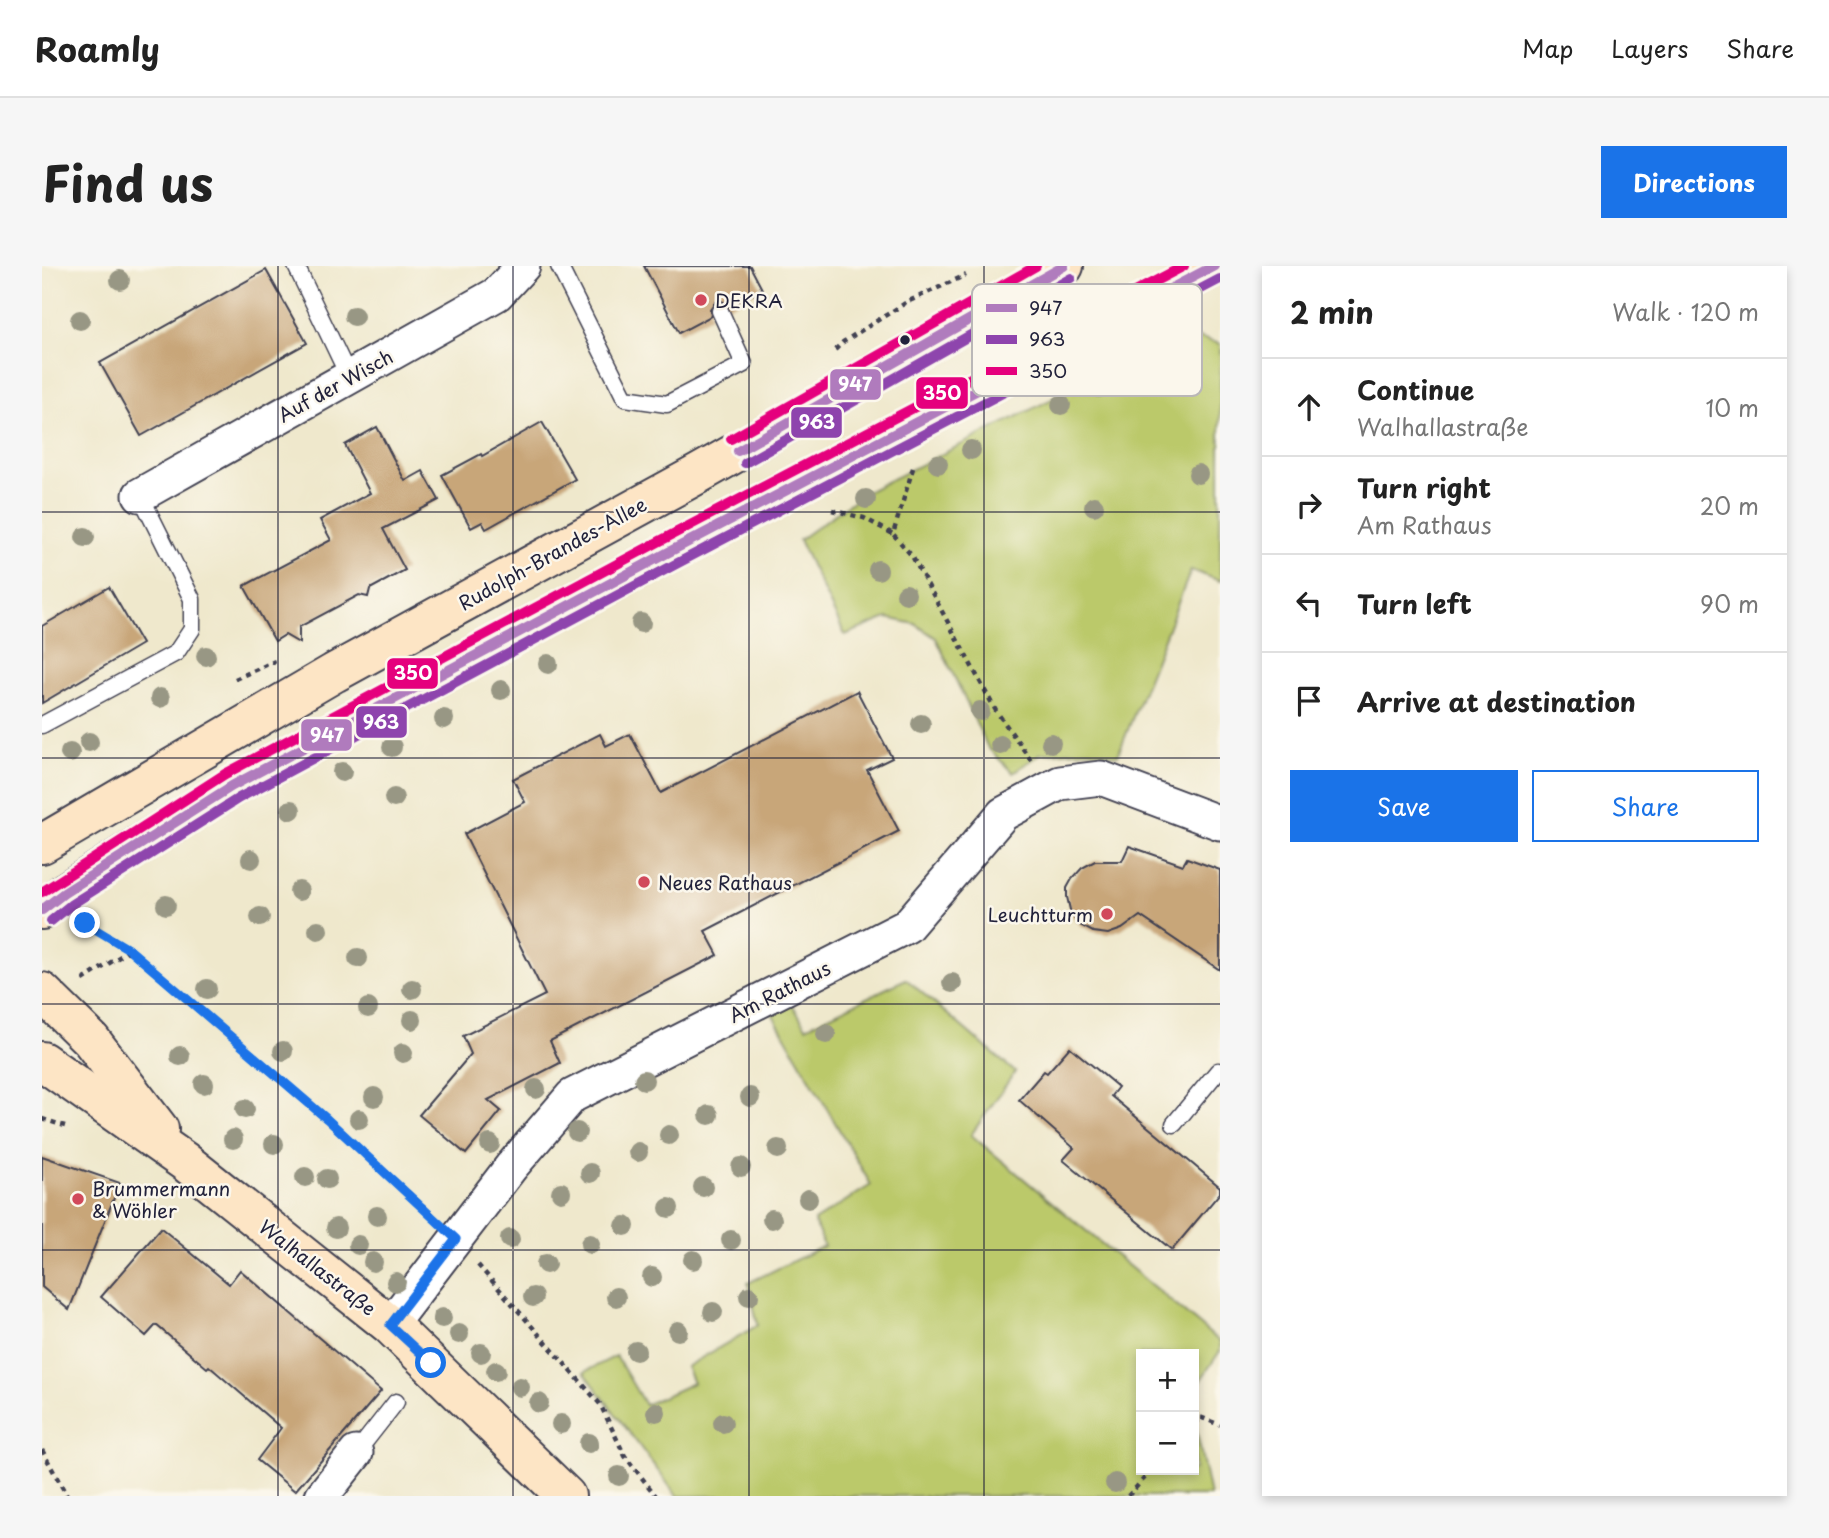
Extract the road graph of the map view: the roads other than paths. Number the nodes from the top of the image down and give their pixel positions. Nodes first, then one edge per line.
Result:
1 (296, 266) edge
2 (523, 266) edge
3 (559, 266) edge
4 (1064, 266) edge
5 (1214, 266) edge
6 (1028, 278) edge
7 (1180, 284) edge
8 (720, 311) dead end
9 (972, 311) edge
10 (349, 377) junction
11 (972, 393) edge
12 (140, 495) joint
13 (42, 725) edge
14 (1220, 823) edge
15 (42, 844) edge
16 (53, 901) edge
17 (42, 992) edge
18 (42, 1061) edge
19 (1220, 1072) edge
20 (1174, 1124) dead end
21 (184, 1161) junction
22 (390, 1325) junction
23 (396, 1402) dead end
24 (356, 1453) joint
25 (322, 1496) edge
26 (566, 1496) edge

1 - 10 lane
2 - 10 street, Auf der Wisch
3 - 8 lane
4 - 6 main road, Rudolph-Brandes-Allee
5 - 7 main road
9 - 15 main road, Rudolph-Brandes-Allee
10 - 12 street, Auf der Wisch
11 - 16 main road
12 - 13 lane
14 - 22 street, Am Rathaus
17 - 21 main road, Walhallastraße
18 - 21 main road, Walhallastraße
19 - 20 lane
21 - 22 main road, Walhallastraße
22 - 26 main road, Walhallastraße
23 - 24 lane
24 - 25 street

